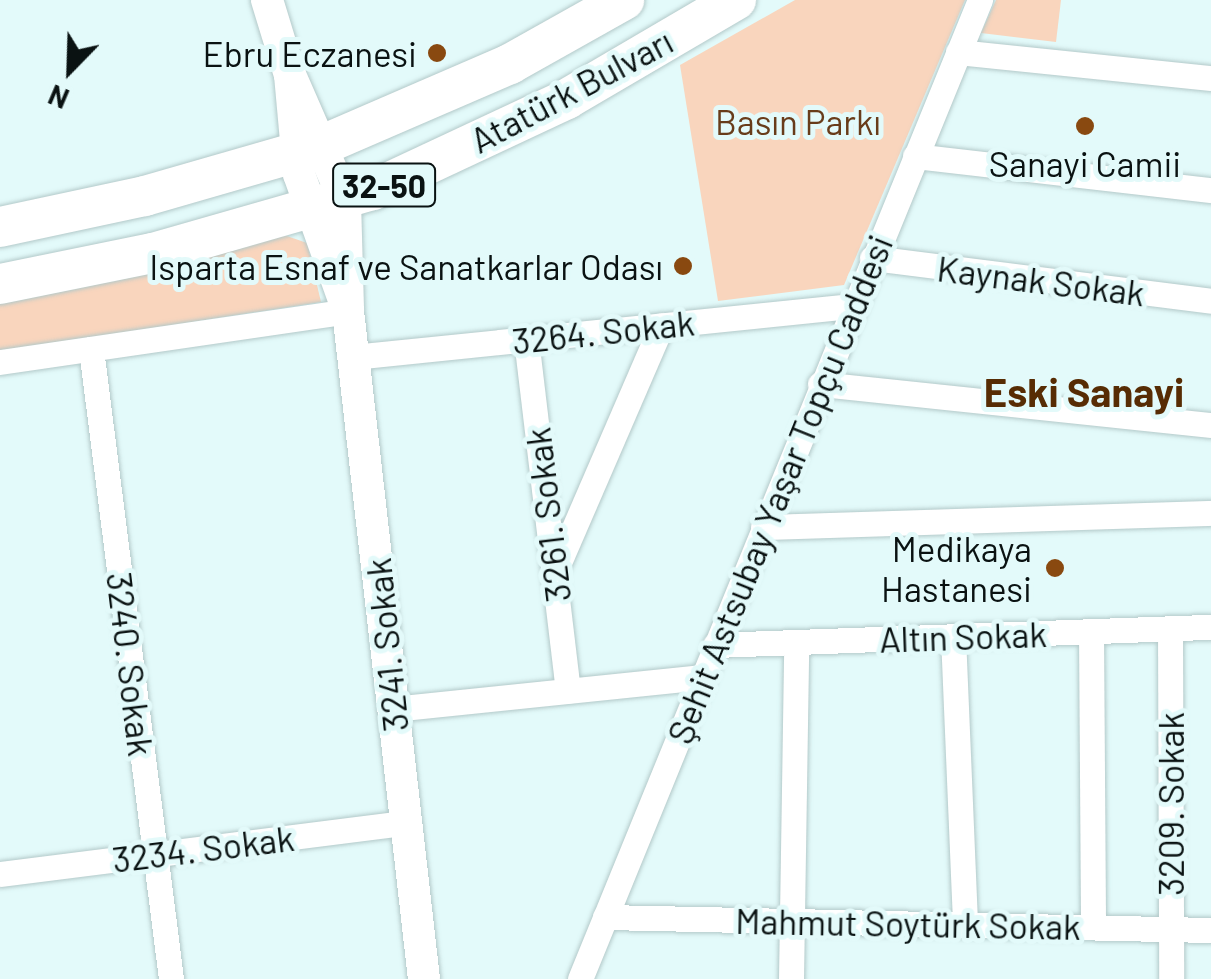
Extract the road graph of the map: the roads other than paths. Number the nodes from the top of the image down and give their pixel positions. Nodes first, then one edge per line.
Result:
1 (267, 0) edge
2 (624, 0) edge
3 (736, 0) edge
4 (980, 0) edge
5 (958, 52) junction
6 (1211, 78) edge
7 (310, 149) junction
8 (915, 156) junction
9 (1211, 190) edge
10 (328, 206) junction
11 (0, 226) edge
12 (872, 258) junction
13 (0, 284) edge
14 (1211, 301) edge
15 (852, 306) junction
16 (348, 311) junction
17 (662, 325) junction
18 (526, 339) junction
19 (91, 349) junction
20 (354, 357) junction
21 (0, 362) edge
22 (820, 384) junction
23 (1211, 425) edge
24 (1211, 513) edge
25 (762, 528) junction
26 (554, 574) junction
27 (1211, 627) edge
28 (1170, 628) junction
29 (1091, 632) junction
30 (953, 636) junction
31 (796, 642) junction
32 (715, 646) junction
33 (702, 677) junction
34 (568, 691) junction
35 (393, 710) junction
36 (406, 823) junction
37 (156, 854) junction
38 (0, 874) edge
39 (605, 917) junction
40 (792, 921) junction
41 (966, 924) junction
42 (1094, 926) junction
43 (1171, 928) junction
44 (1211, 930) edge
45 (172, 979) edge
46 (424, 979) edge
47 (580, 979) edge
48 (791, 979) edge
49 (1171, 979) edge

1 - 7 street, 3241. Sokak
2 - 7 main road, Atatürk Bulvarı / 32-50
3 - 10 main road, Atatürk Bulvarı / 32-50
4 - 5 street, Şehit Astsubay Yaşar Topçu Caddesi
5 - 6 street
5 - 8 street, Şehit Astsubay Yaşar Topçu Caddesi
7 - 10 street, 3241. Sokak
7 - 11 main road, Atatürk Bulvarı / 32-50
8 - 9 street
8 - 12 street, Şehit Astsubay Yaşar Topçu Caddesi
10 - 13 main road, Atatürk Bulvarı / 32-50
10 - 16 street, 3241. Sokak
12 - 14 street, Kaynak Sokak
12 - 15 street, Şehit Astsubay Yaşar Topçu Caddesi
15 - 17 street, 3264. Sokak
15 - 22 street, Şehit Astsubay Yaşar Topçu Caddesi
16 - 19 street
16 - 20 street, 3241. Sokak
17 - 18 street, 3264. Sokak
17 - 26 street
18 - 20 street, 3264. Sokak
18 - 26 street, 3261. Sokak
19 - 21 street
19 - 37 street, 3240. Sokak
20 - 35 street, 3241. Sokak
22 - 23 street
22 - 25 street, Şehit Astsubay Yaşar Topçu Caddesi
24 - 25 street
25 - 32 street, Şehit Astsubay Yaşar Topçu Caddesi
26 - 34 street, 3261. Sokak
27 - 28 street, Altın Sokak
28 - 29 street, Altın Sokak
28 - 43 street, 3209. Sokak
29 - 30 street, Altın Sokak
29 - 42 street
30 - 31 street, Altın Sokak
30 - 41 street
31 - 32 street, Altın Sokak
31 - 40 street
32 - 33 street, Şehit Astsubay Yaşar Topçu Caddesi
33 - 34 street
33 - 39 street, Şehit Astsubay Yaşar Topçu Caddesi
34 - 35 street
35 - 36 street, 3241. Sokak
36 - 37 street, 3234. Sokak
36 - 46 street, 3241. Sokak
37 - 38 street, 3234. Sokak
37 - 45 street, 3240. Sokak
39 - 40 street, Mahmut Soytürk Sokak
39 - 47 street, Şehit Astsubay Yaşar Topçu Caddesi
40 - 41 street, Mahmut Soytürk Sokak
40 - 48 street
41 - 42 street, Mahmut Soytürk Sokak
42 - 43 street, Mahmut Soytürk Sokak
43 - 44 street, Mahmut Soytürk Sokak
43 - 49 street, 3209. Sokak

